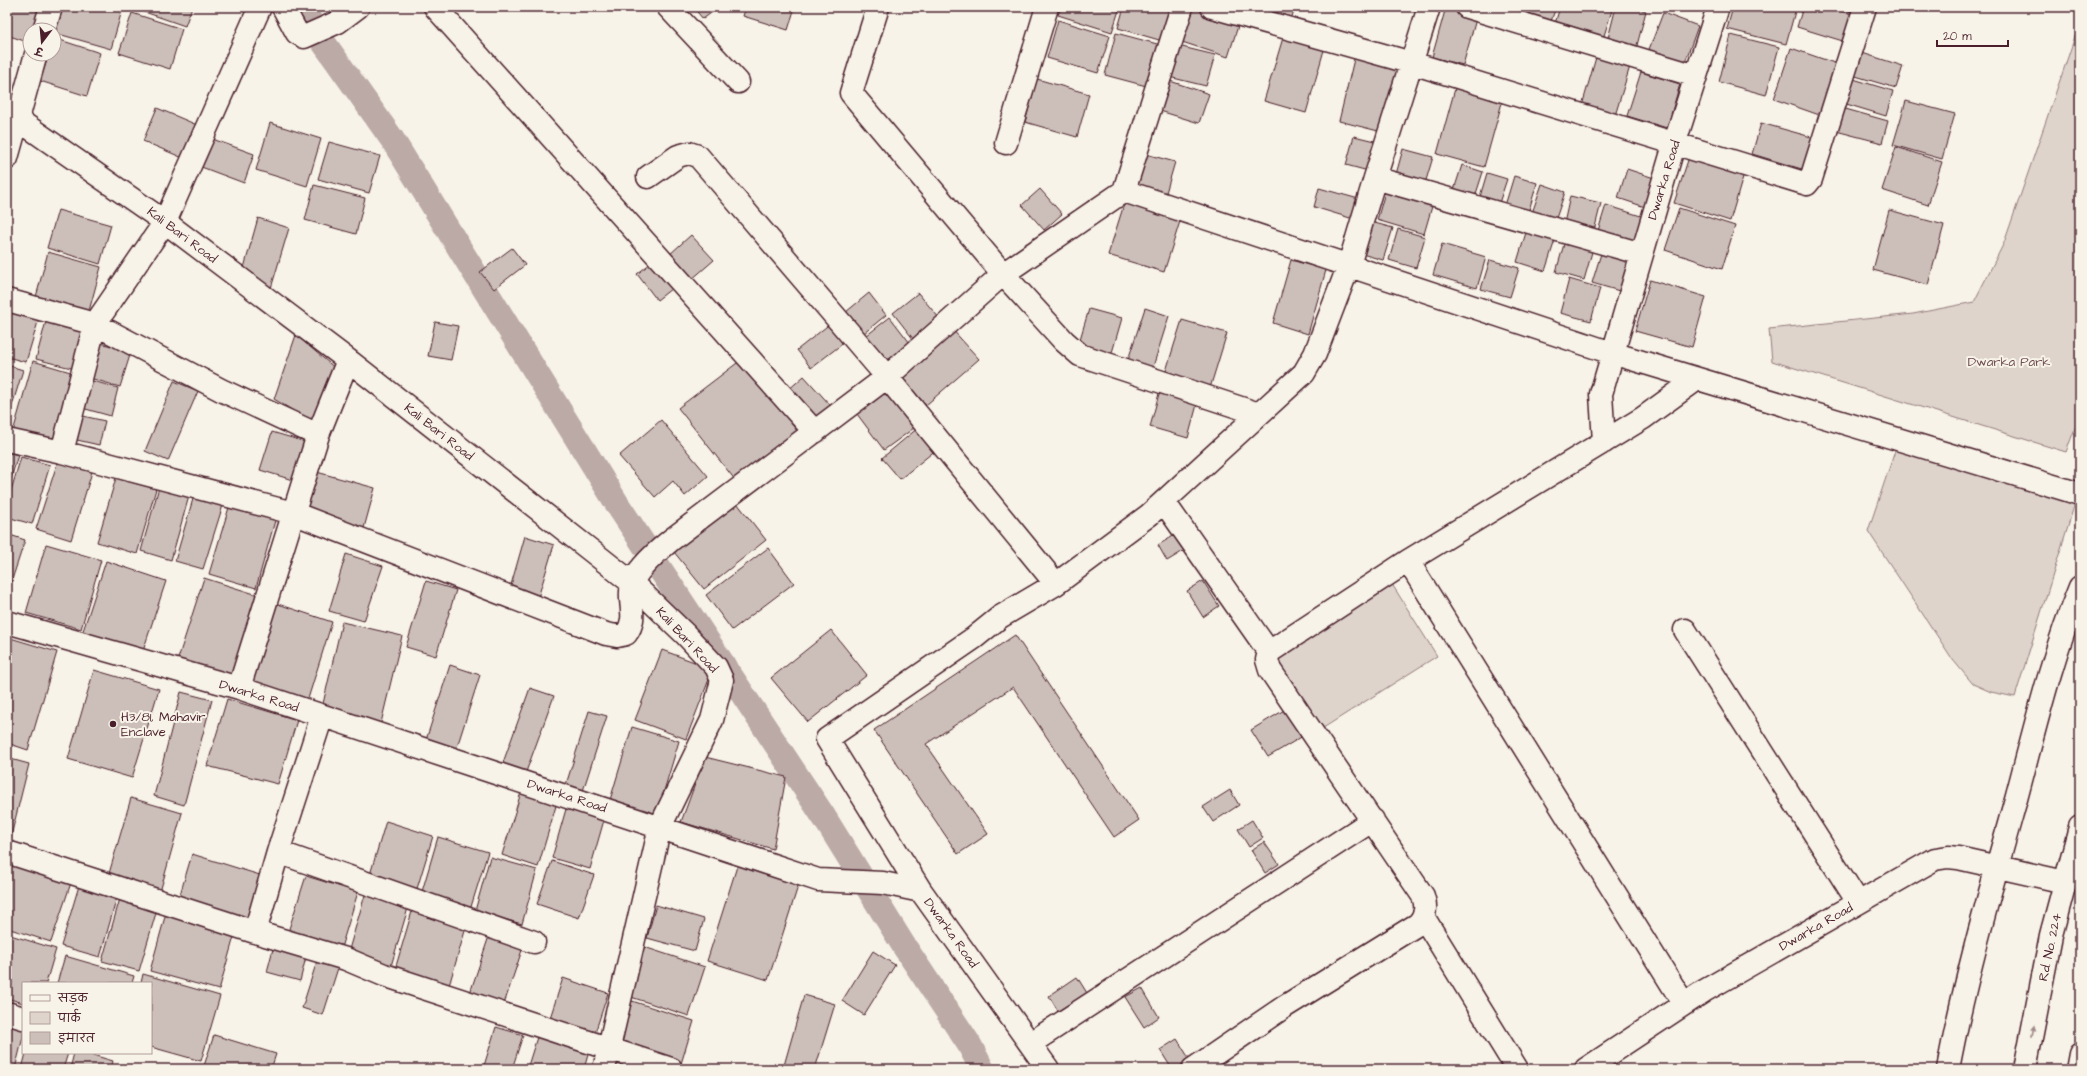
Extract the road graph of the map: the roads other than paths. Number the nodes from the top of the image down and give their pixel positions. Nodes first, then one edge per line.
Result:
1 (51, 7) edge
2 (260, 7) edge
3 (283, 7) edge
4 (358, 7) edge
5 (435, 7) edge
6 (668, 7) edge
7 (878, 7) edge
8 (1047, 7) edge
9 (1182, 7) edge
10 (1212, 7) edge
11 (1429, 7) edge
12 (1467, 7) edge
13 (1718, 7) edge
14 (1865, 7) edge
15 (46, 22) edge
16 (33, 62) edge
17 (1412, 63) junction
18 (1696, 76) junction
19 (738, 82) dead end
20 (12, 115) edge
21 (1006, 143) dead end
22 (1674, 145) junction
23 (7, 158) edge
24 (648, 177) dead end
25 (1374, 178) junction
26 (1124, 191) junction
27 (165, 222) junction
28 (1642, 254) junction
29 (1349, 265) junction
30 (1003, 274) junction
31 (7, 300) edge
32 (95, 324) junction
33 (1612, 353) junction
34 (348, 360) junction
35 (887, 377) junction
36 (1697, 379) junction
37 (1259, 414) junction
38 (816, 432) junction
39 (318, 435) junction
40 (7, 440) edge
41 (1604, 442) junction
42 (62, 452) junction
43 (2080, 494) edge
44 (1164, 502) junction
45 (293, 513) junction
46 (1408, 561) junction
47 (632, 583) junction
48 (1056, 584) junction
49 (2080, 587) edge
50 (7, 622) edge
51 (1685, 630) dead end
52 (1270, 652) junction
53 (239, 688) junction
54 (322, 716) junction
55 (1373, 820) junction
56 (660, 827) junction
57 (2080, 827) edge
58 (7, 852) edge
59 (278, 852) junction
60 (1997, 868) junction
61 (2065, 882) junction
62 (921, 891) junction
63 (1858, 902) junction
64 (1424, 918) junction
65 (255, 932) junction
66 (534, 942) dead end
67 (1684, 1004) junction
68 (7, 1013) edge
69 (22, 1018) edge
70 (1031, 1042) junction
71 (2080, 1053) edge
72 (607, 1059) edge
73 (671, 1069) edge
74 (1048, 1069) edge
75 (1193, 1069) edge
76 (1517, 1069) edge
77 (1586, 1069) edge
78 (1948, 1069) edge
79 (2025, 1069) edge
80 (2077, 1069) edge

1 - 15 street
2 - 27 street
3 - 4 street
5 - 38 street
6 - 19 street
7 - 30 street
8 - 21 street
9 - 26 street
10 - 17 street
11 - 17 street
12 - 18 street
13 - 18 street, Dwarka Road
14 - 22 street
16 - 20 street
17 - 22 street
17 - 25 street
18 - 22 street, Dwarka Road
20 - 23 street
20 - 27 street, Kali Bari Road
22 - 28 street, Dwarka Road
24 - 35 street
25 - 28 street
25 - 29 street
26 - 29 street
26 - 30 street
27 - 32 street
27 - 34 street, Kali Bari Road
28 - 33 street, Dwarka Road
29 - 33 street
29 - 37 street
30 - 35 street
30 - 37 street
31 - 32 street
32 - 39 street
32 - 42 street
33 - 36 street
33 - 41 street, Dwarka Road
34 - 39 street
34 - 47 street, Kali Bari Road
35 - 38 street
35 - 48 street
36 - 41 street
36 - 43 street
37 - 44 street
38 - 47 street
39 - 45 street
40 - 42 street
41 - 46 street
42 - 45 street
44 - 48 street
44 - 52 street
45 - 47 street
45 - 53 street
46 - 52 street
46 - 67 street
47 - 56 street, Kali Bari Road
48 - 62 street
49 - 60 street
50 - 53 street, Dwarka Road
51 - 63 street
52 - 55 street
53 - 54 street, Dwarka Road
54 - 56 street, Dwarka Road
54 - 59 street
55 - 64 street
55 - 70 street
56 - 62 street, Dwarka Road
56 - 72 street, Kali Bari Road
57 - 61 street, Rd. No. 224
58 - 65 street
59 - 65 street
59 - 66 street
60 - 61 street, Dwarka Road
60 - 63 street, Dwarka Road
60 - 78 street
79 -> 61 street, Rd. No. 224
62 - 70 street, Dwarka Road
63 - 67 street, Dwarka Road
64 - 75 street
64 - 76 street
65 - 72 street
67 - 77 street, Dwarka Road
68 - 69 street
70 - 74 street, Dwarka Road
71 - 80 street
72 - 73 street

